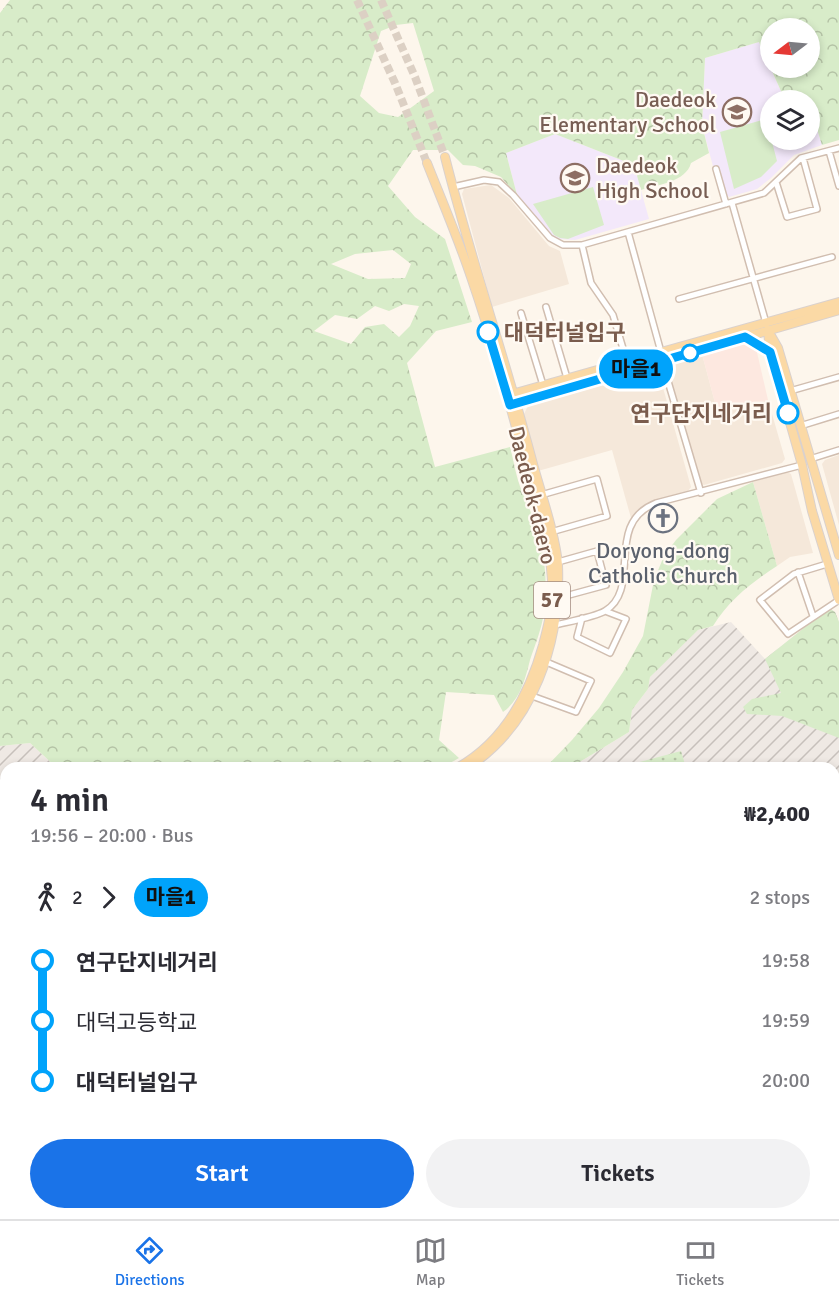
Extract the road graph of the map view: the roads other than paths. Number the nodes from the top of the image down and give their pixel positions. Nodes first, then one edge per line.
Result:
1 (839, 148) edge
2 (829, 151) junction
3 (445, 157) tunnel mouth
4 (803, 158) junction
5 (428, 163) tunnel mouth
6 (716, 169) dead end
7 (777, 182) junction
8 (839, 186) edge
9 (453, 187) junction
10 (729, 203) junction
11 (628, 232) junction
12 (582, 245) junction
13 (832, 257) dead end
14 (753, 278) junction
15 (679, 298) dead end
16 (839, 302) edge
17 (546, 307) dead end
18 (839, 310) edge
19 (521, 313) dead end
20 (767, 327) junction
21 (745, 337) junction
22 (770, 352) junction
23 (662, 357) junction
24 (627, 362) junction
25 (839, 377) edge
26 (567, 378) junction
27 (543, 385) junction
28 (790, 391) junction
29 (511, 394) junction
30 (514, 404) junction
31 (839, 414) edge
32 (800, 426) junction
33 (839, 450) edge
34 (810, 459) junction
35 (802, 465) junction
36 (701, 493) junction
37 (541, 495) junction
38 (551, 532) junction
39 (839, 555) edge
40 (558, 562) junction
41 (827, 564) junction
42 (798, 572) junction
43 (606, 585) junction
44 (619, 593) junction
45 (558, 598) junction
46 (839, 600) edge
47 (605, 611) junction
48 (813, 616) junction
49 (582, 618) junction
50 (555, 625) junction
51 (544, 661) junction
52 (532, 696) junction
53 (466, 762) edge
54 (475, 762) edge

1 - 2 street
2 - 4 street
2 - 8 street
3 - 9 main road
4 - 7 street
4 - 7 street
5 - 29 main road
6 - 10 street
7 - 10 street
9 - 12 street
9 - 29 main road
10 - 11 street
10 - 14 street
11 - 12 street
11 - 23 street
12 - 24 street
13 - 14 street
14 - 15 street
14 - 20 street
16 - 20 main road, Daedeok-daero
17 - 26 street
18 - 20 main road, Daedeok-daero
19 - 27 street
20 - 21 main road, Daedeok-daero
20 - 22 main road
20 - 23 main road, Daedeok-daero
20 - 28 main road
21 - 22 main road
21 - 23 main road, Daedeok-daero
22 - 35 main road
23 - 24 main road, Daedeok-daero
23 - 30 main road, Daedeok-daero
23 - 36 street
24 - 26 main road, Daedeok-daero
25 - 28 street
26 - 27 main road, Daedeok-daero
27 - 29 main road, Daedeok-daero
28 - 32 main road
29 - 30 main road, Daedeok-daero / 57
30 - 37 main road, Daedeok-daero / 57
30 - 53 main road, Daedeok-daero / 57
31 - 32 street
32 - 34 main road
33 - 34 street
34 - 39 main road
35 - 36 street
35 - 41 main road
36 - 44 street
37 - 38 main road, Daedeok-daero / 57
37 - 38 street
38 - 40 main road, Daedeok-daero / 57
40 - 43 street
40 - 45 main road, Daedeok-daero / 57
41 - 42 street
41 - 46 main road
42 - 48 street
42 - 48 street
43 - 44 street
43 - 45 street
44 - 47 street
45 - 50 main road, Daedeok-daero / 57
46 - 48 street
47 - 49 street
47 - 49 street
49 - 50 street
50 - 51 main road, Daedeok-daero / 57
51 - 52 main road, Daedeok-daero / 57
51 - 52 street
52 - 54 main road, Daedeok-daero / 57

